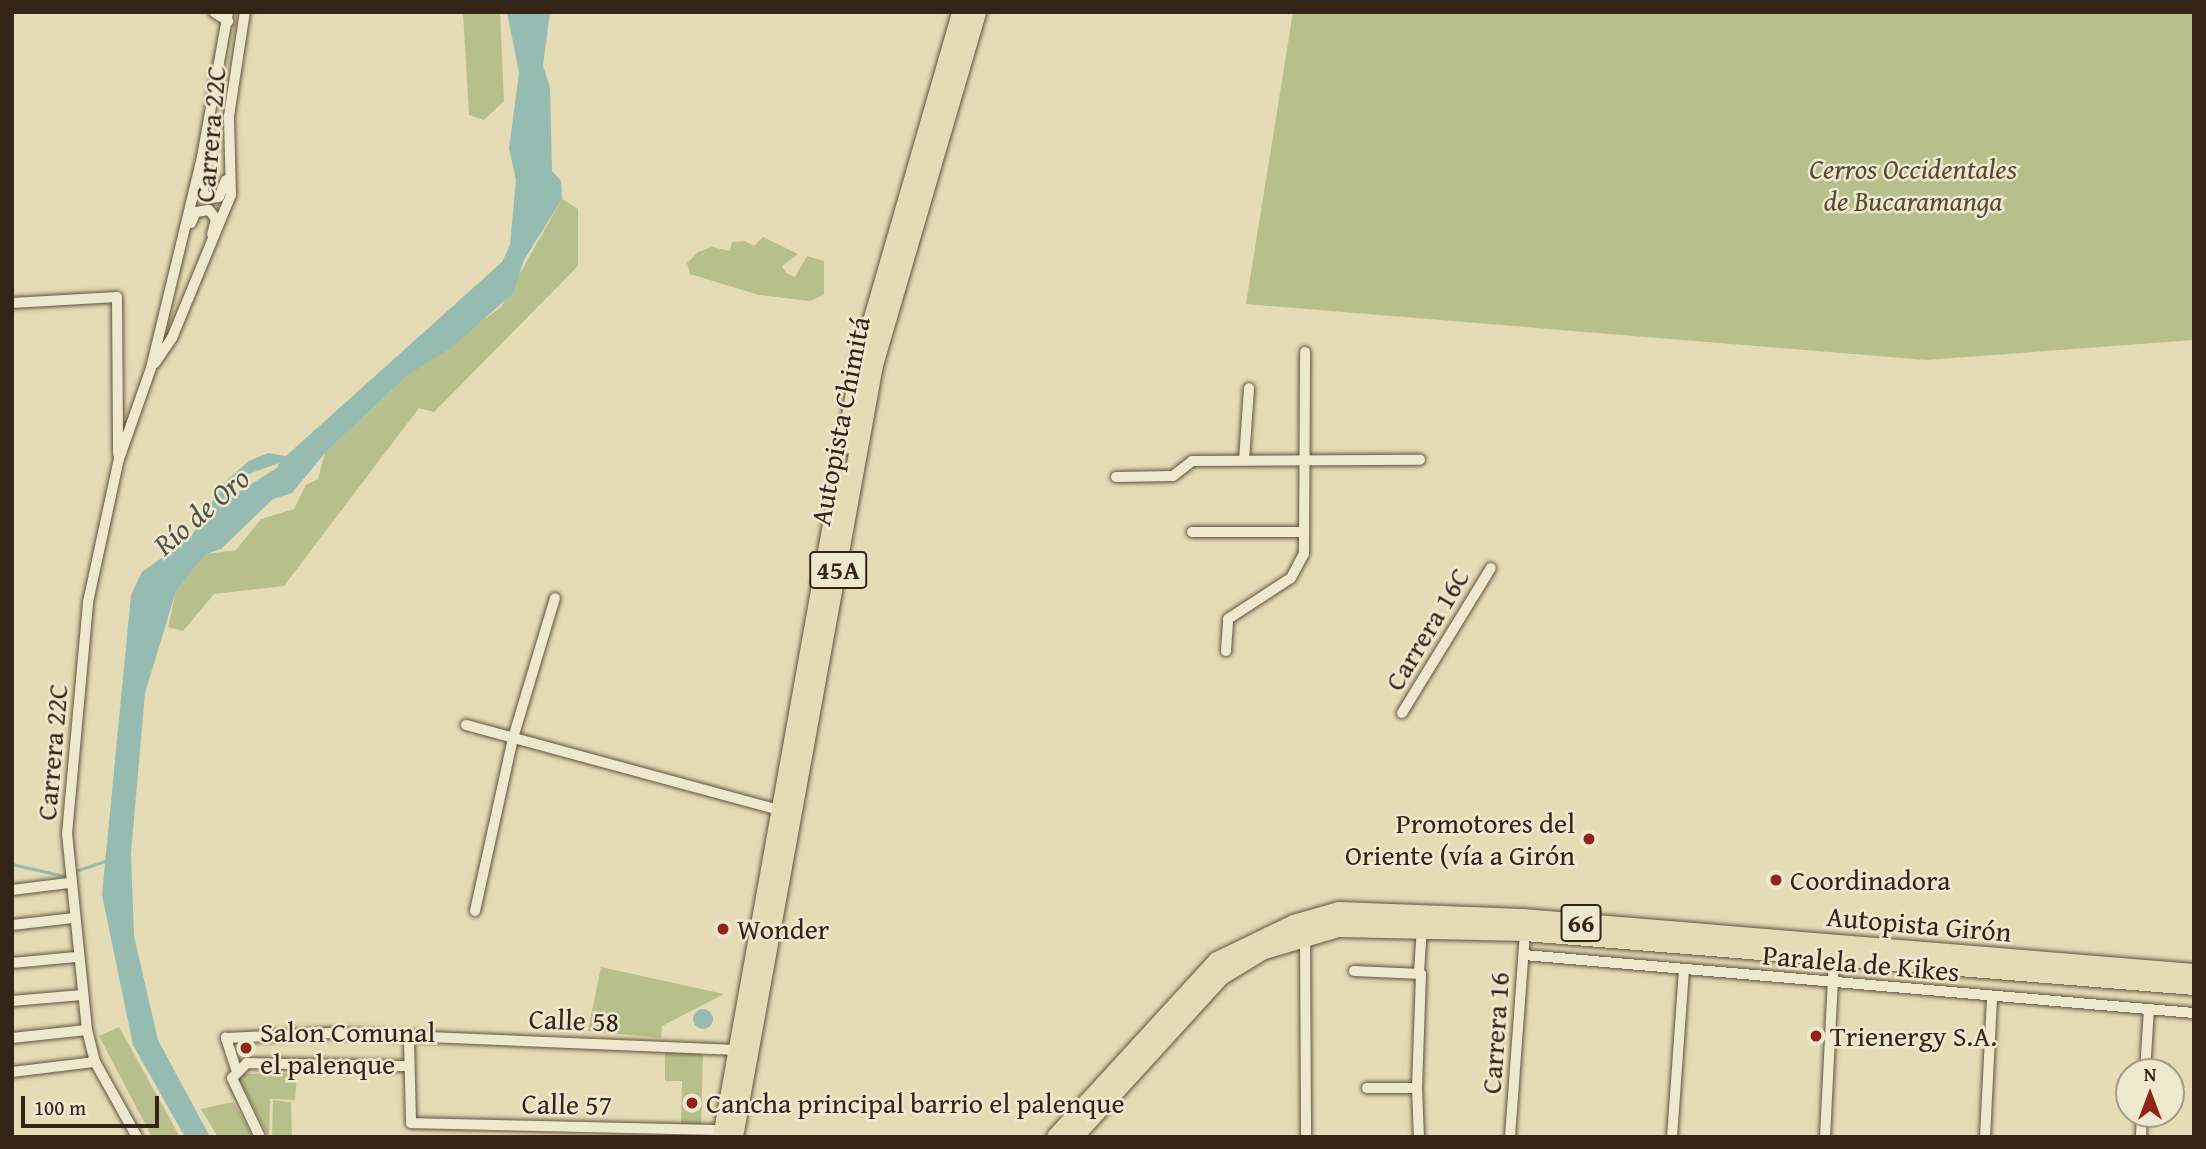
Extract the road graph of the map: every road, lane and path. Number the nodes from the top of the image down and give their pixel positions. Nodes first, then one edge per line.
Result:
1 (214, 12) edge
2 (245, 12) edge
3 (961, 12) edge
4 (976, 12) edge
5 (228, 16) edge
6 (202, 157) junction
7 (229, 158) junction
8 (183, 239) junction
9 (208, 251) junction
10 (12, 303) edge
11 (1305, 352) dead end
12 (151, 368) junction
13 (1249, 388) dead end
14 (118, 459) junction
15 (1244, 460) junction
16 (1304, 460) junction
17 (1420, 460) dead end
18 (1116, 477) dead end
19 (1192, 532) dead end
20 (1304, 532) junction
21 (1491, 568) dead end
22 (555, 597) dead end
23 (1226, 651) dead end
24 (1402, 713) dead end
25 (466, 725) dead end
26 (513, 738) junction
27 (782, 811) junction
28 (69, 883) junction
29 (12, 890) edge
30 (475, 911) dead end
31 (73, 918) junction
32 (12, 925) edge
33 (1422, 927) junction
34 (1525, 932) junction
35 (1305, 936) junction
36 (1524, 955) junction
37 (76, 957) junction
38 (1834, 957) junction
39 (12, 963) edge
40 (1684, 969) junction
41 (1354, 971) dead end
42 (1419, 972) junction
43 (2194, 973) edge
44 (1836, 982) junction
45 (2194, 986) edge
46 (82, 995) junction
47 (1992, 998) junction
48 (12, 1001) edge
49 (2148, 1009) junction
50 (2194, 1013) edge
51 (87, 1030) junction
52 (12, 1038) edge
53 (410, 1039) junction
54 (737, 1050) junction
55 (2146, 1058) edge
56 (94, 1062) junction
57 (409, 1066) junction
58 (12, 1072) edge
59 (234, 1074) junction
60 (1367, 1088) dead end
61 (1418, 1088) junction
62 (494, 1131) edge
63 (726, 1134) edge
64 (137, 1137) edge
65 (260, 1137) edge
66 (1056, 1137) edge
67 (1074, 1137) edge
68 (1306, 1137) edge
69 (1419, 1137) edge
70 (1510, 1137) edge
71 (1672, 1137) edge
72 (1825, 1137) edge
73 (1985, 1137) edge

1 - 5 street
2 - 7 street, Carrera 22C
3 - 27 highway, Autopista Chimitá / 45A
4 - 63 highway, Autopista Chimitá / 45A
5 - 6 street, Carrera 22C
6 - 7 street
6 - 8 street, Carrera 22C
7 - 9 street, Carrera 22C
8 - 9 street
8 - 12 street, Carrera 22C
9 - 12 street, Carrera 22C
10 - 14 street
11 - 16 street
12 - 14 street, Carrera 22C
13 - 15 street
14 - 28 street, Carrera 22C
15 - 16 street
15 - 18 street
16 - 17 street
16 - 20 street
19 - 20 street
20 - 23 street
21 - 24 street, Carrera 16C
22 - 26 street
25 - 26 street
26 - 27 street
26 - 30 street
27 - 54 highway, Autopista Chimitá / 45A
28 - 29 street
28 - 31 street, Carrera 22C
31 - 32 street
31 - 37 street, Carrera 22C
33 - 34 highway, Autopista Girón / 66
33 - 35 highway, Autopista Girón / 66
33 - 42 street
34 - 36 street, Carrera 16
34 - 38 highway, Autopista Girón / 66
35 - 67 highway, Autopista Girón / 66
35 - 68 street
36 - 40 street, Paralela de Kikes
36 - 70 street, Carrera 16
37 - 39 street
37 - 46 street, Carrera 22C
38 - 44 street
38 - 45 highway, Autopista Girón / 66
40 - 44 street, Paralela de Kikes
40 - 71 street
41 - 42 street
42 - 61 street
43 - 66 highway, Autopista Girón / 66
44 - 47 street, Paralela de Kikes
44 - 72 street
46 - 48 street
46 - 51 street, Carrera 22C
47 - 49 street, Paralela de Kikes
47 - 73 street
49 - 50 street, Paralela de Kikes
49 - 55 street
51 - 52 street
51 - 56 street, Carrera 22C
53 - 54 street, Calle 58
53 - 57 street
53 - 59 street, Calle 58
54 - 63 highway, Autopista Chimitá / 45A
56 - 58 street
56 - 64 street, Carrera 22C
57 - 59 street
57 - 62 street, Calle 57
59 - 65 street
60 - 61 street
61 - 69 street
62 - 63 street, Calle 57

